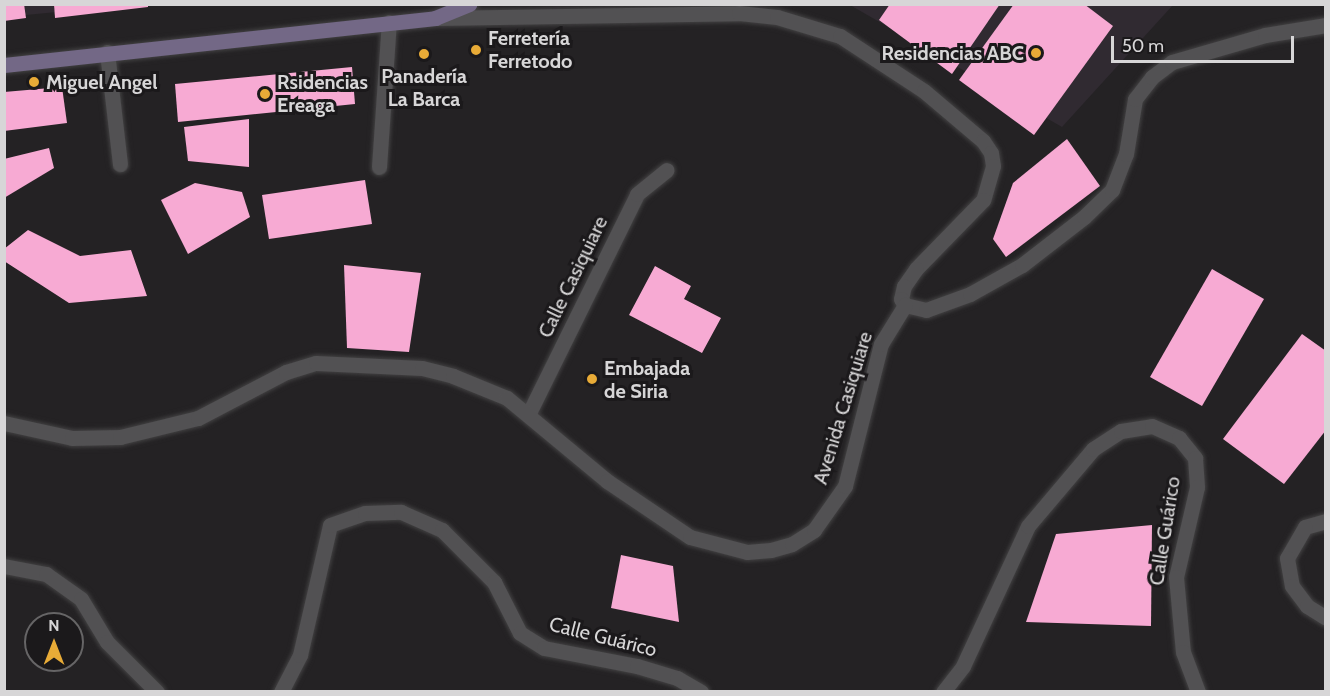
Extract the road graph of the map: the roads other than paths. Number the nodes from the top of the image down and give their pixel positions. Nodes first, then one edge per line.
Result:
1 (469, 4) edge
2 (530, 4) edge
3 (561, 16) junction
4 (435, 18) junction
5 (389, 22) junction
6 (1326, 24) edge
7 (107, 52) junction
8 (4, 65) edge
9 (120, 164) dead end
10 (379, 167) dead end
11 (667, 170) dead end
12 (905, 305) junction
13 (529, 413) junction
14 (4, 423) edge
15 (1326, 521) edge
16 (4, 566) edge
17 (1326, 618) edge
18 (157, 692) edge
19 (281, 692) edge
20 (701, 692) edge
21 (943, 692) edge
22 (1198, 692) edge

1 - 4 street
2 - 3 street
3 - 4 street, Avenida Casiquiare
3 - 12 street, Avenida Casiquiare
4 - 5 street
5 - 7 street
5 - 10 street
6 - 12 street
7 - 8 street
7 - 9 street
11 - 13 street, Calle Casiquiare
12 - 13 street, Avenida Casiquiare
13 - 14 street, Avenida Casiquiare
15 - 17 street
16 - 18 street
19 - 20 street, Calle Guárico
21 - 22 street, Calle Guárico

